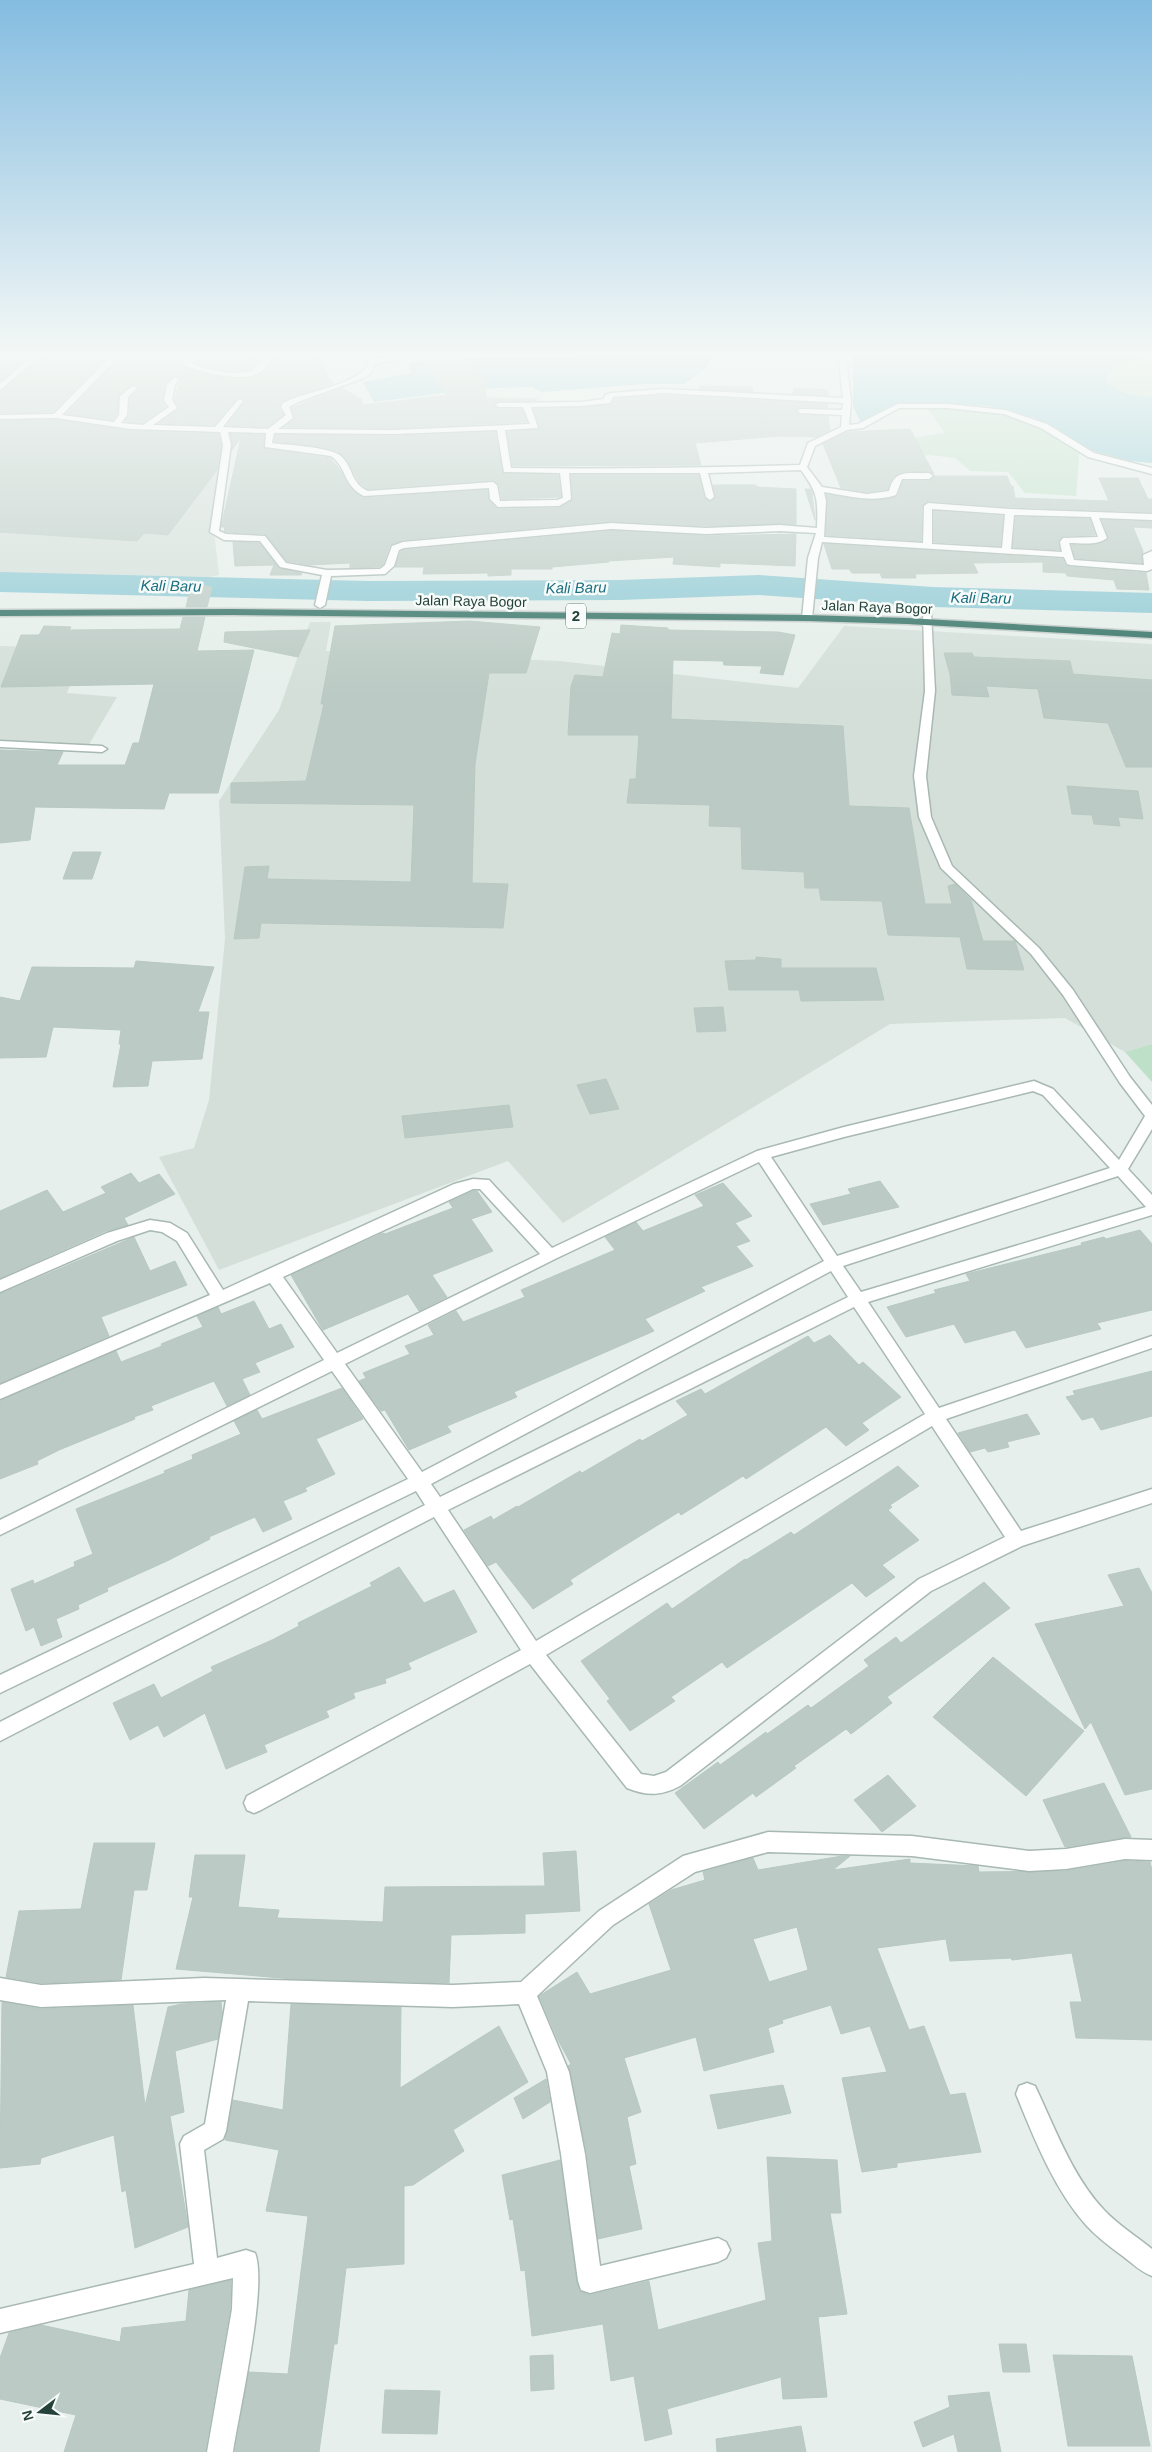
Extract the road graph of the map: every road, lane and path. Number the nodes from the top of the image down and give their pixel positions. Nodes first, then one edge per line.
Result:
1 (224, 465) edge
2 (342, 465) edge
3 (506, 465) edge
4 (1131, 465) edge
5 (803, 467) joint
6 (564, 469) junction
7 (703, 470) junction
8 (1152, 471) edge
9 (929, 476) dead end
10 (819, 488) junction
11 (710, 497) dead end
12 (1010, 512) junction
13 (1094, 515) junction
14 (1152, 517) edge
15 (820, 535) junction
16 (928, 546) junction
17 (1006, 551) junction
18 (1152, 554) edge
19 (1069, 555) junction
20 (327, 574) junction
21 (321, 600) junction
22 (0, 604) edge
23 (808, 609) junction
24 (0, 613) edge
25 (927, 618) junction
26 (1152, 626) edge
27 (1152, 635) edge
28 (0, 744) edge
29 (102, 749) dead end
30 (1152, 1116) edge
31 (762, 1155) junction
32 (1120, 1170) junction
33 (1152, 1204) edge
34 (1152, 1210) edge
35 (550, 1255) junction
36 (834, 1263) junction
37 (273, 1274) junction
38 (0, 1286) edge
39 (220, 1298) junction
40 (858, 1298) junction
41 (1152, 1342) edge
42 (334, 1363) junction
43 (0, 1392) edge
44 (935, 1416) junction
45 (419, 1482) junction
46 (1152, 1496) edge
47 (437, 1507) junction
48 (0, 1528) edge
49 (1017, 1540) junction
50 (533, 1653) junction
51 (0, 1684) edge
52 (0, 1732) edge
53 (254, 1804) dead end
54 (1152, 1850) edge
55 (0, 1989) edge
56 (239, 1990) junction
57 (525, 1993) junction
58 (1027, 2094) dead end
59 (718, 2250) dead end
60 (1152, 2264) edge
61 (207, 2273) junction
62 (0, 2321) edge
63 (220, 2452) edge

1 - 20 street
2 - 6 street
3 - 6 street
4 - 8 street
5 - 7 street
5 - 10 street
6 - 7 street
7 - 11 street
9 - 10 street
10 - 15 street
12 - 13 street
12 - 16 street
12 - 17 street
13 - 14 street
13 - 19 street
15 - 16 street
15 - 20 street
15 - 23 street
16 - 17 street
17 - 19 street
18 - 19 street
20 - 21 street
21 - 22 highway, Jalan Raya Bogor / 2
21 - 23 highway, Jalan Raya Bogor / 2
23 - 24 highway, Jalan Raya Bogor / 2
23 - 25 highway, Jalan Raya Bogor / 2
25 - 26 highway, Jalan Raya Bogor / 2
25 - 27 highway, Jalan Raya Bogor / 2
25 - 30 street
28 - 29 street
30 - 32 street
31 - 32 street
31 - 35 street
31 - 36 street
32 - 33 street
32 - 36 street
34 - 40 street
35 - 37 street
35 - 42 street
36 - 40 street
36 - 45 street
37 - 39 street
37 - 42 street
38 - 39 street
39 - 43 street
40 - 44 street
40 - 47 street
41 - 44 street
42 - 45 street
42 - 48 street
44 - 49 street
44 - 50 street
45 - 47 street
45 - 51 street
46 - 49 street
47 - 50 street
47 - 52 street
49 - 50 street
50 - 53 street
54 - 57 street
55 - 56 street
56 - 57 street
56 - 61 street
57 - 59 street
58 - 60 street
61 - 62 street
61 - 63 street

